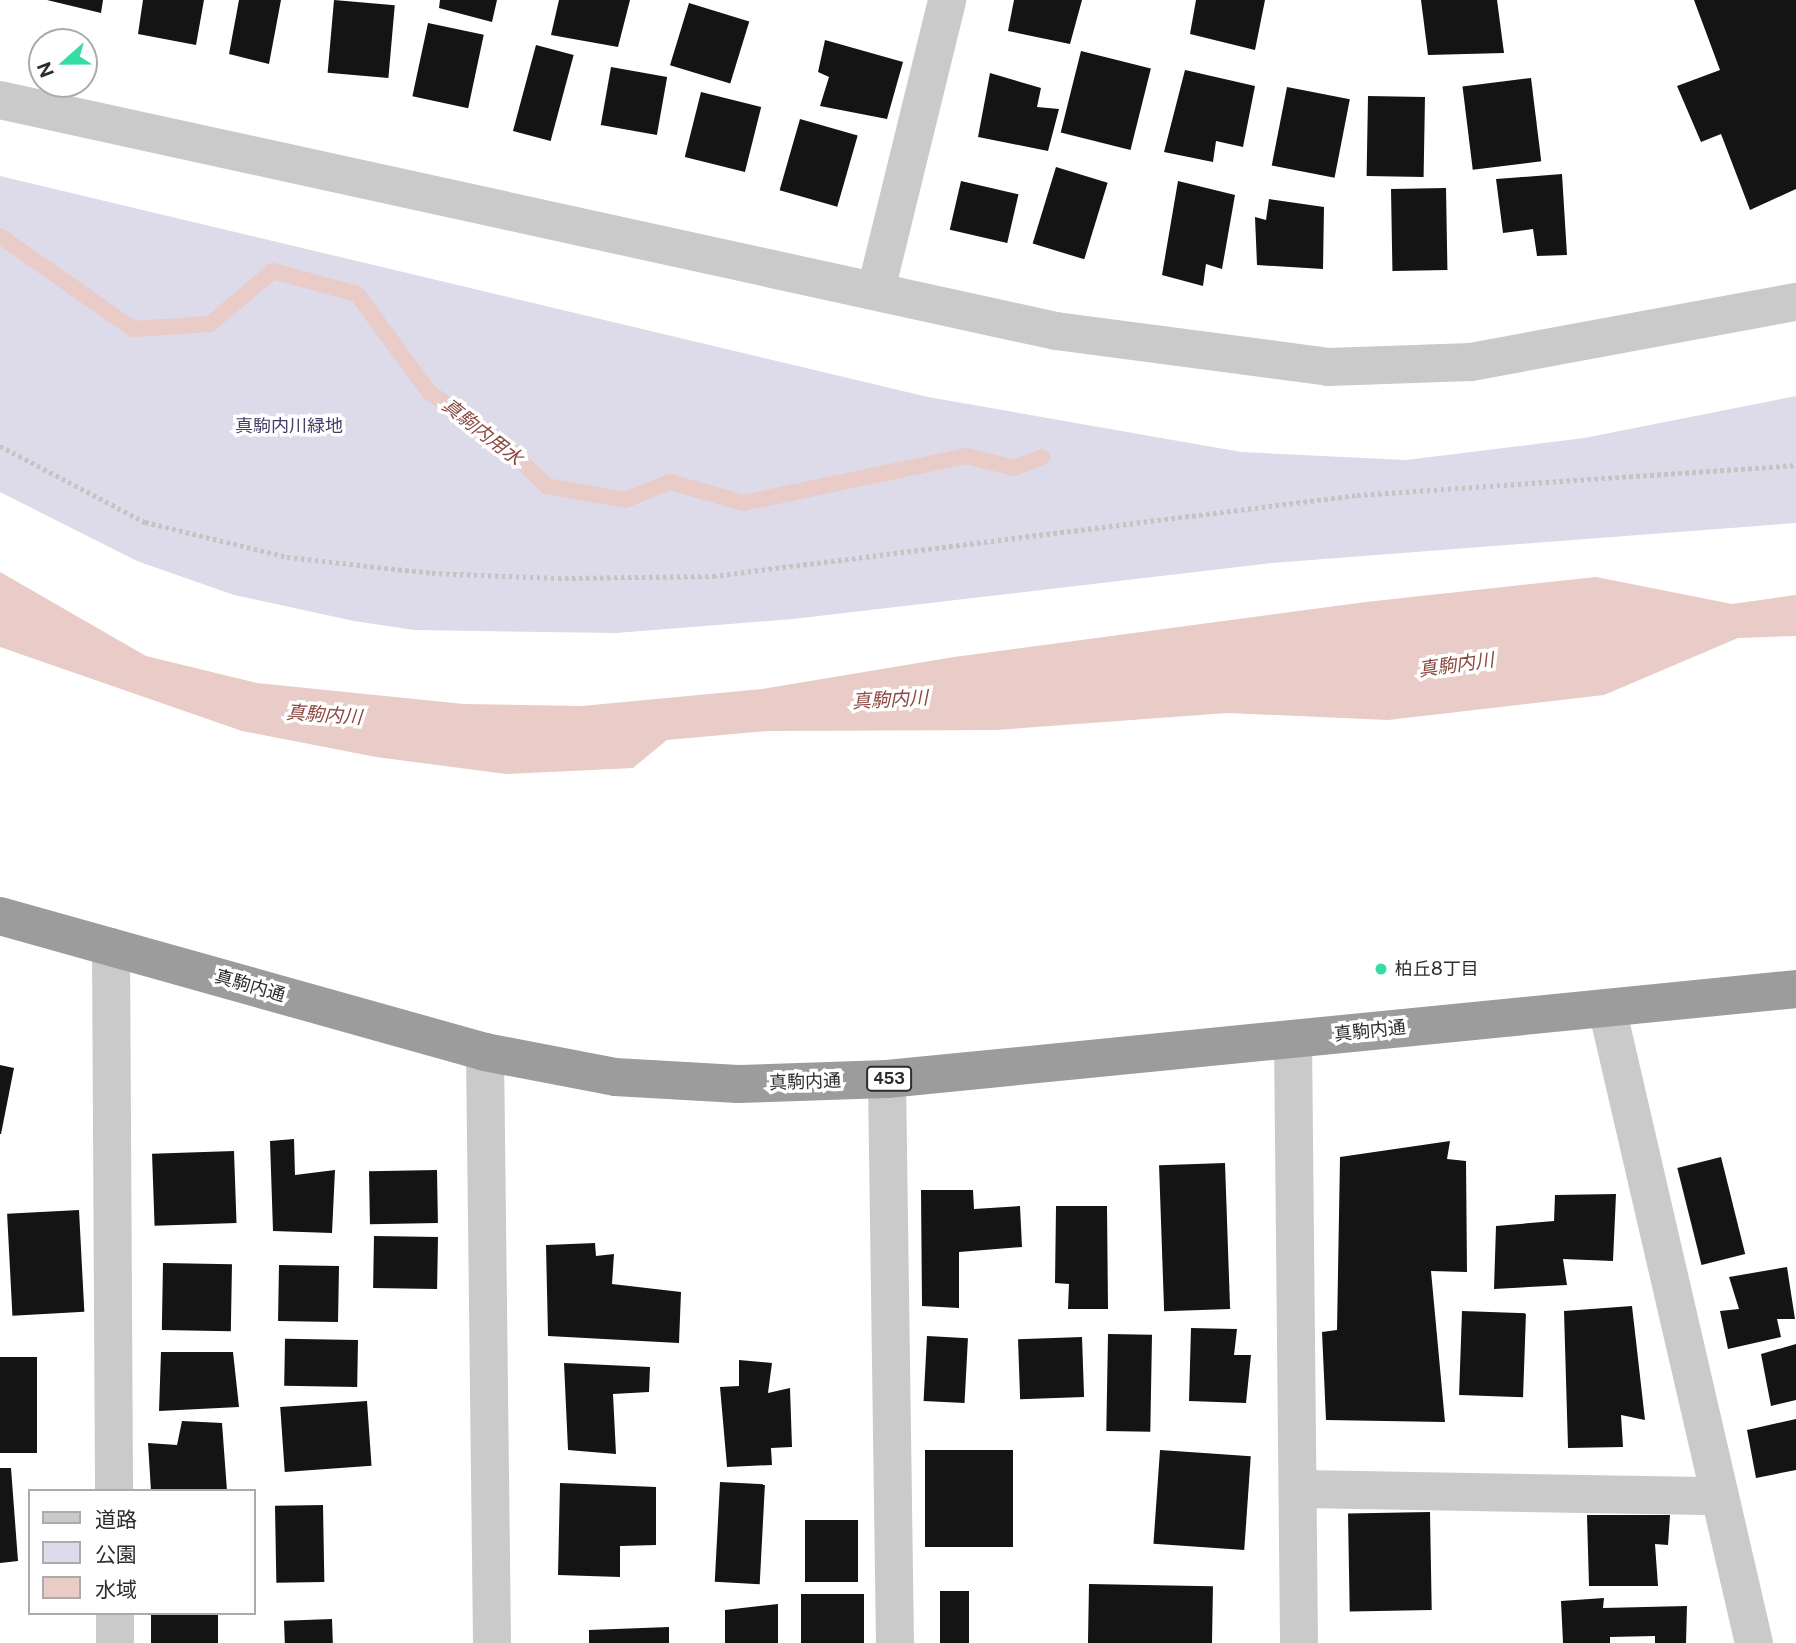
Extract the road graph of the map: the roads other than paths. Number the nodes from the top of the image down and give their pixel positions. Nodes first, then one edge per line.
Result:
1 (947, 0) edge
2 (0, 100) edge
3 (876, 290) junction
4 (1796, 302) edge
5 (0, 916) edge
6 (111, 947) junction
7 (1796, 989) edge
8 (1607, 1008) junction
9 (1293, 1039) junction
10 (485, 1052) junction
11 (887, 1079) junction
12 (114, 1489) edge
13 (1301, 1489) junction
14 (1720, 1496) junction
15 (115, 1615) edge
16 (115, 1643) edge
17 (492, 1643) edge
18 (895, 1643) edge
19 (1299, 1643) edge
20 (1754, 1643) edge

1 - 3 street
2 - 3 street
3 - 4 street
5 - 6 highway, 真駒内通 / 453
6 - 10 highway, 真駒内通 / 453
6 - 12 street
7 - 8 highway, 真駒内通 / 453
8 - 9 highway, 真駒内通 / 453
8 - 14 street
9 - 11 highway, 真駒内通 / 453
9 - 13 street
10 - 11 highway, 真駒内通 / 453
10 - 17 street
11 - 18 street
13 - 14 street
13 - 19 street
14 - 20 street
15 - 16 street

